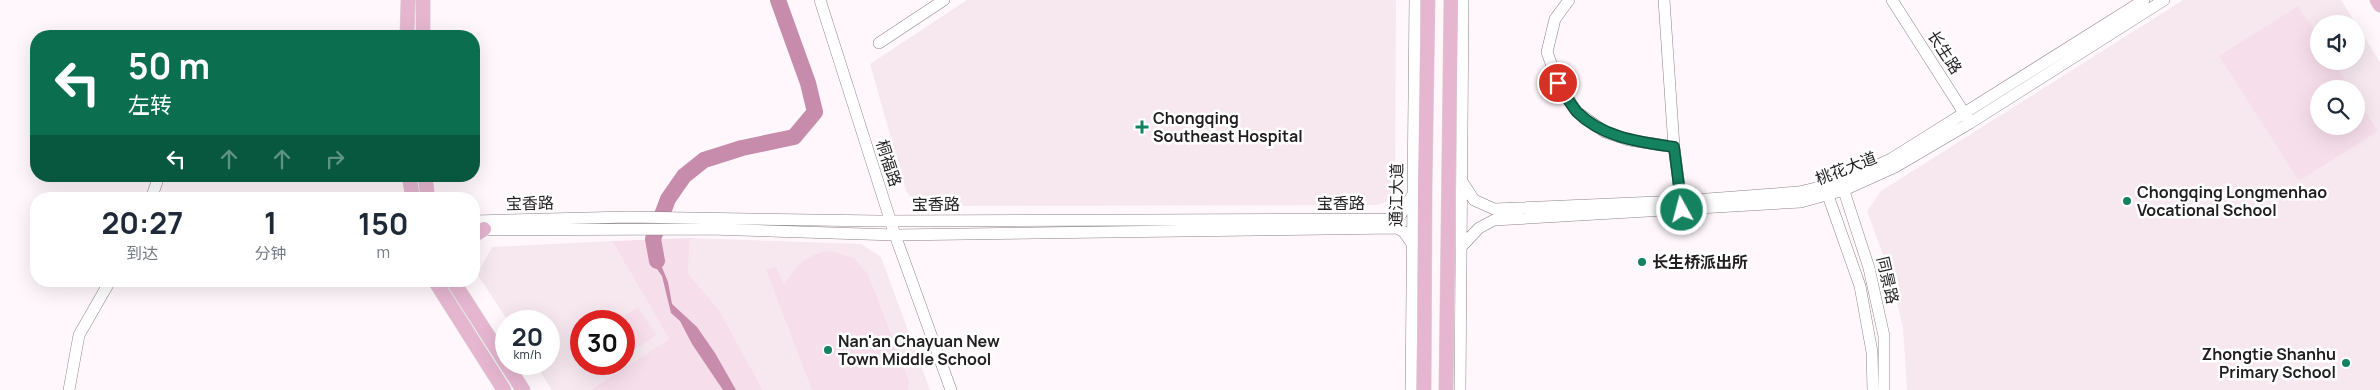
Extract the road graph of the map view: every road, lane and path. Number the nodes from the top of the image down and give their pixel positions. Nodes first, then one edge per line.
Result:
1 (408, 0) edge
2 (423, 0) edge
3 (820, 0) edge
4 (944, 0) edge
5 (1415, 0) edge
6 (1428, 0) edge
7 (1451, 0) edge
8 (1463, 0) edge
9 (1569, 0) edge
10 (1664, 0) edge
11 (1892, 0) edge
12 (2144, 0) edge
13 (2164, 0) edge
14 (2377, 0) edge
15 (2380, 5) edge
16 (408, 30) edge
17 (423, 30) edge
18 (879, 42) dead end
19 (1968, 118) junction
20 (1674, 147) junction
21 (1463, 183) junction
22 (1842, 186) junction
23 (1826, 190) junction
24 (1414, 194) junction
25 (1682, 205) junction
26 (1494, 215) junction
27 (890, 221) junction
28 (711, 223) junction
29 (1397, 223) junction
30 (480, 229) edge
31 (480, 229) edge
32 (895, 235) junction
33 (1413, 246) junction
34 (1461, 247) junction
35 (107, 287) edge
36 (439, 287) edge
37 (457, 287) edge
38 (69, 390) edge
39 (504, 390) edge
40 (523, 390) edge
41 (951, 390) edge
42 (1411, 390) edge
43 (1424, 390) edge
44 (1446, 390) edge
45 (1460, 390) edge
46 (1873, 390) edge
47 (1884, 390) edge

1 - 16 main road
2 - 17 main road
3 - 27 street, 桐福路
4 - 18 street
5 - 24 street, 通江大道
6 - 43 main road, 通江大道
7 - 44 main road
8 - 21 street
9 - 20 street
10 - 20 street
11 - 19 street, 长生路
12 - 19 street, 桃花大道
13 - 19 street, 桃花大道
14 - 15 main road
19 - 22 street, 桃花大道
20 - 25 street
21 - 26 street
21 - 34 street
22 - 23 street, 桃花大道
22 - 47 street, 同景路
23 - 25 street, 桃花大道
23 - 46 street
24 - 29 street
24 - 33 street, 通江大道
25 - 26 street, 桃花大道
26 - 34 street
27 - 28 street, 宝香路
27 - 29 street, 宝香路
27 - 32 street, 桐福路
28 - 30 street, 宝香路
28 - 31 street, 宝香路
28 - 32 street, 宝香路
29 - 32 street, 宝香路
29 - 33 street
32 - 41 street, 桐福路
33 - 42 street, 通江大道
34 - 45 street
35 - 38 street
36 - 39 main road
37 - 40 main road

